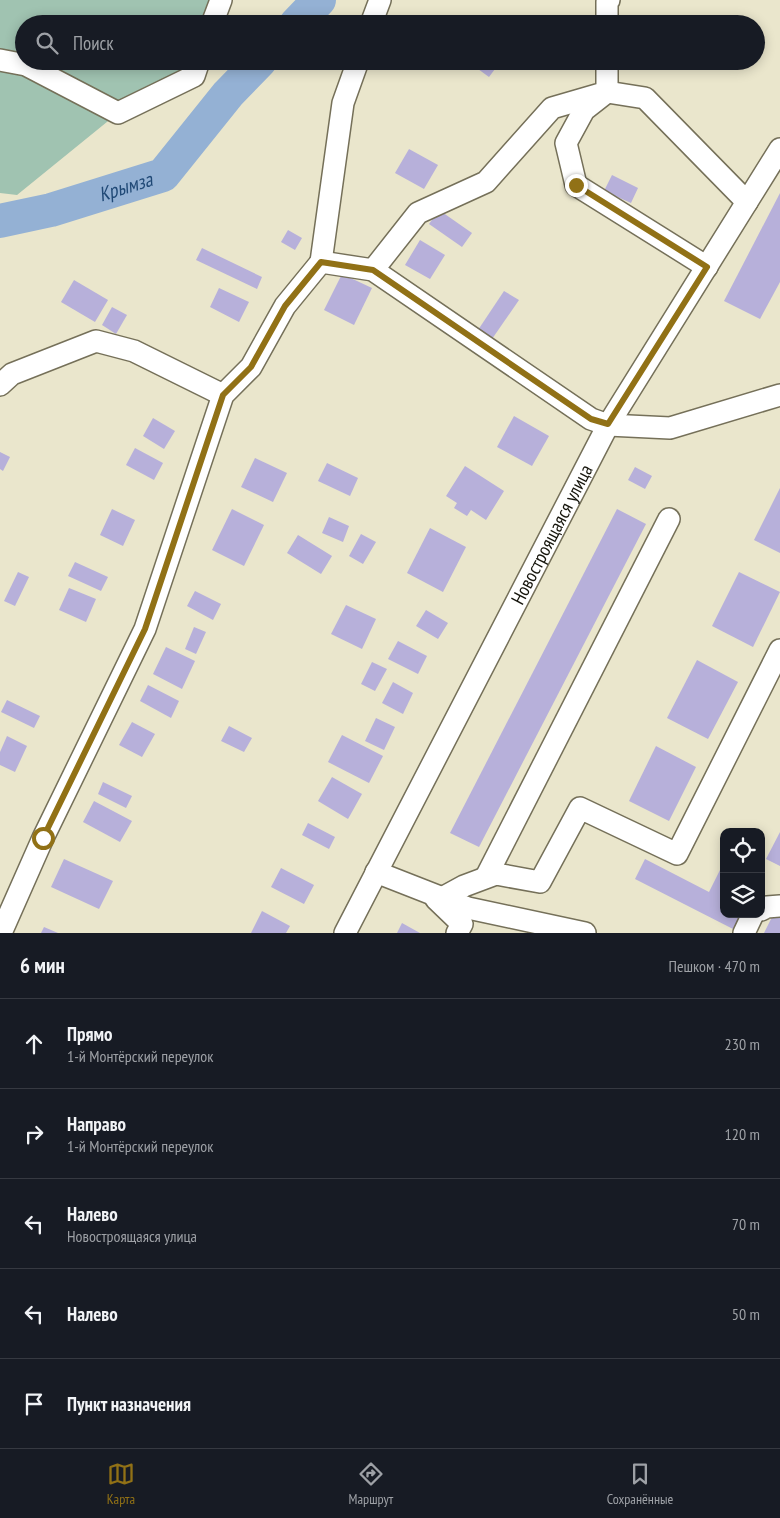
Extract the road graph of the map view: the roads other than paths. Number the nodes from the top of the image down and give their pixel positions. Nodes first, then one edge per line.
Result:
1 (221, 0) edge
2 (380, 0) edge
3 (609, 0) edge
4 (215, 15) edge
5 (374, 15) edge
6 (607, 15) edge
7 (0, 60) edge
8 (15, 63) edge
9 (36, 70) edge
10 (196, 70) edge
11 (355, 70) edge
12 (607, 70) edge
13 (607, 92) junction
14 (780, 149) edge
15 (747, 202) junction
16 (321, 262) junction
17 (707, 267) junction
18 (373, 270) junction
19 (0, 385) edge
20 (223, 395) junction
21 (780, 395) edge
22 (608, 424) junction
23 (668, 519) dead end
24 (780, 650) edge
25 (376, 872) junction
26 (486, 877) junction
27 (436, 895) junction
28 (780, 906) edge
29 (765, 908) edge
30 (751, 918) edge
31 (1, 933) edge
32 (344, 933) edge
33 (457, 933) edge
34 (585, 933) edge
35 (744, 933) edge

1 - 4 street
2 - 5 street
3 - 6 street
7 - 8 street
9 - 10 street
11 - 16 street
12 - 13 street
13 - 15 street
13 - 17 street
13 - 18 street
14 - 15 street, Новостроящаяся улица
15 - 17 street, Новостроящаяся улица
16 - 18 street
16 - 20 street
17 - 22 street, Новостроящаяся улица
18 - 22 street
19 - 20 street
20 - 31 street
21 - 22 street
22 - 25 street, Новостроящаяся улица
23 - 26 street
24 - 26 street
25 - 27 street
25 - 32 street, Новостроящаяся улица
26 - 27 street
27 - 33 street
27 - 34 street
28 - 29 street
30 - 35 street

